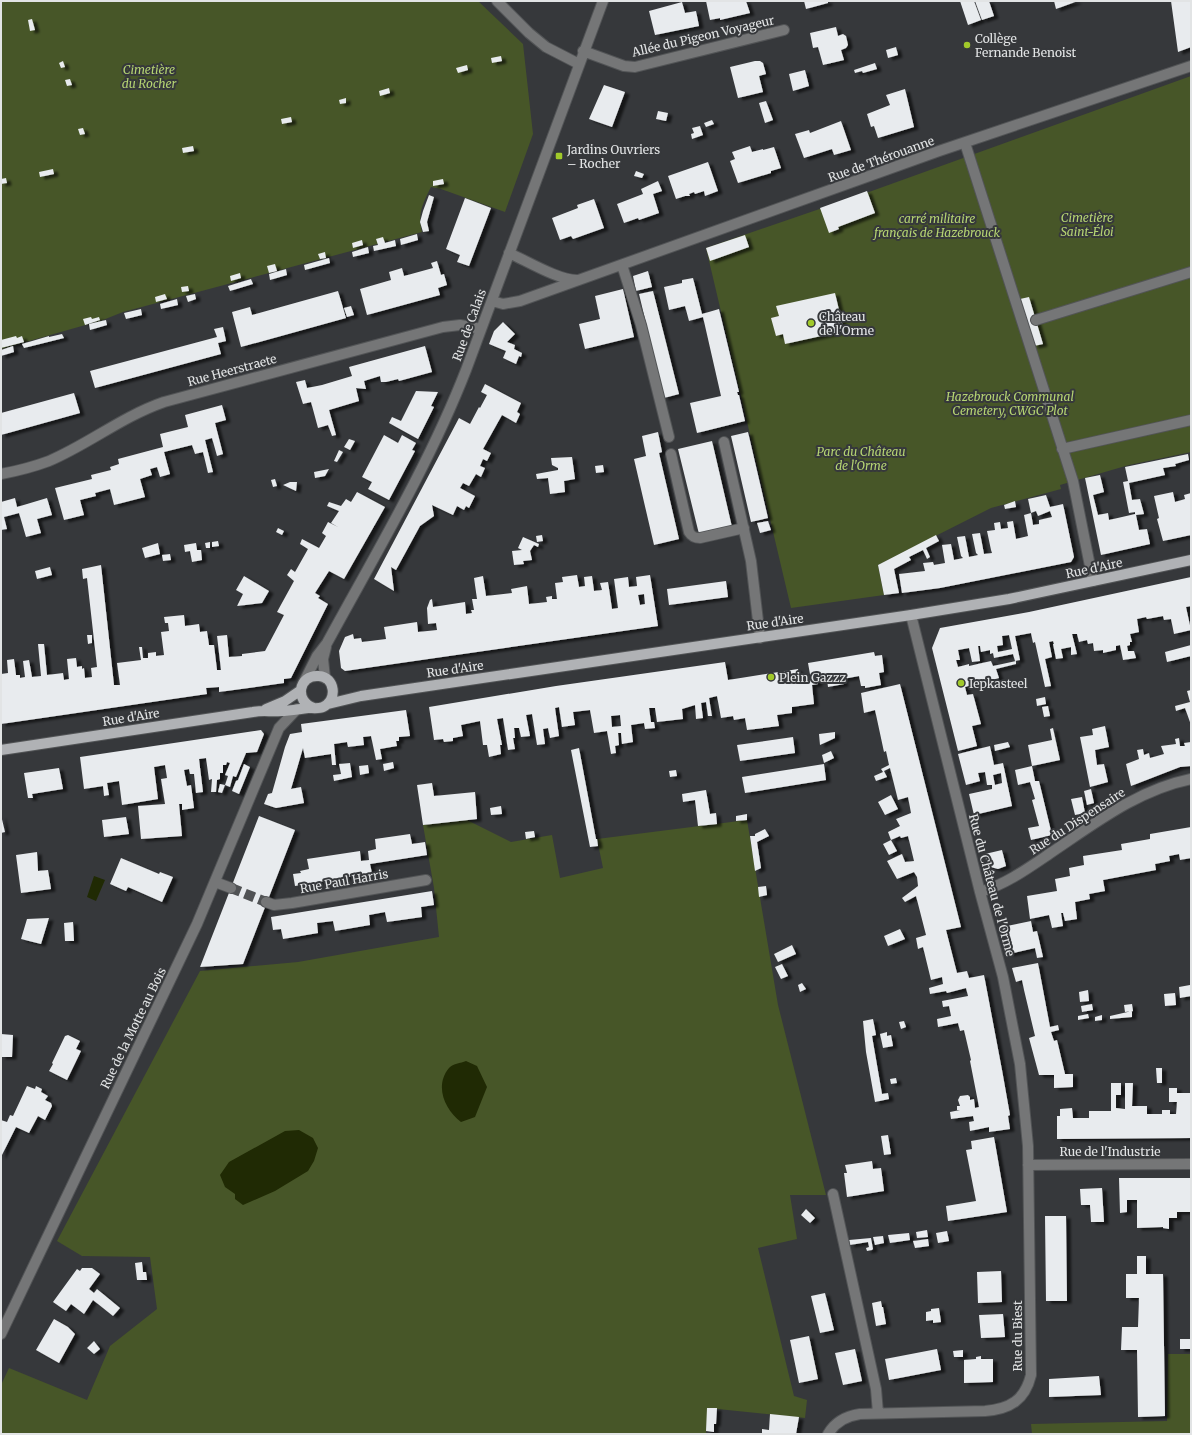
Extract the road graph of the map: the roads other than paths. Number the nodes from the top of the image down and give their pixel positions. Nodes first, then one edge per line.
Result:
1 (497, 1) edge
2 (602, 1) edge
3 (784, 30) dead end
4 (583, 51) junction
5 (579, 64) junction
6 (1191, 66) edge
7 (965, 143) junction
8 (509, 253) junction
9 (622, 265) junction
10 (1191, 272) edge
11 (582, 280) junction
12 (492, 301) junction
13 (1029, 323) junction
14 (481, 330) junction
15 (1191, 420) edge
16 (669, 437) dead end
17 (724, 442) dead end
18 (1062, 449) junction
19 (671, 454) dead end
20 (1, 474) edge
21 (744, 528) junction
22 (1191, 560) edge
23 (1093, 581) junction
24 (911, 615) junction
25 (760, 638) junction
26 (327, 643) junction
27 (325, 678) junction
28 (302, 686) junction
29 (333, 687) junction
30 (361, 696) junction
31 (328, 704) junction
32 (277, 708) junction
33 (314, 708) junction
34 (297, 710) junction
35 (279, 728) junction
36 (1, 750) edge
37 (1191, 779) edge
38 (426, 880) dead end
39 (215, 882) junction
40 (231, 888) tunnel mouth
41 (980, 892) junction
42 (266, 902) tunnel mouth
43 (1191, 1164) edge
44 (1028, 1165) junction
45 (833, 1194) dead end
46 (1, 1334) edge
47 (878, 1414) junction
48 (828, 1434) edge

1 - 5 street
2 - 4 street, Rue de Calais
3 - 4 street, Allée du Pigeon Voyageur
4 - 5 street, Rue de Calais
5 - 8 street, Rue de Calais
6 - 7 street, Rue de Thérouanne
7 - 9 street, Rue de Thérouanne
7 - 13 street
8 - 11 street, Rue de Thérouanne
8 - 12 street, Rue de Calais
9 - 11 street, Rue de Thérouanne
9 - 16 street
10 - 13 street
11 - 12 street, Rue de Thérouanne
12 - 14 street, Rue de Calais
13 - 18 street
14 - 20 street, Rue Heerstraete
14 - 26 street, Rue de Calais
15 - 18 street
17 - 21 street
18 - 23 street
19 - 21 street
21 - 25 street
22 - 23 main road, Rue d'Aire
23 - 24 main road, Rue d'Aire
24 - 25 main road, Rue d'Aire
24 - 41 street, Rue du Château de l'Orme
25 - 30 main road, Rue d'Aire
26 - 27 street, Rue de Calais
26 - 28 street, Rue de Calais
27 - 28 main road
27 - 29 main road
28 - 32 main road, Rue d'Aire
28 - 33 main road
29 - 30 main road, Rue d'Aire
29 - 31 main road
30 - 31 main road, Rue d'Aire
31 - 33 main road
32 - 34 main road, Rue d'Aire
32 - 35 street, Rue de la Motte au Bois
32 - 36 main road, Rue d'Aire
33 - 34 main road, Rue d'Aire
34 - 35 street, Rue de la Motte au Bois
35 - 39 street, Rue de la Motte au Bois
37 - 41 street, Rue du Dispensaire
38 - 42 street, Rue Paul Harris
39 - 40 street
39 - 46 street, Rue de la Motte au Bois
41 - 44 street, Rue du Château de l'Orme
43 - 44 street, Rue de l'Industrie
44 - 47 street, Rue du Biest
45 - 47 street
47 - 48 street, Rue du Biest

